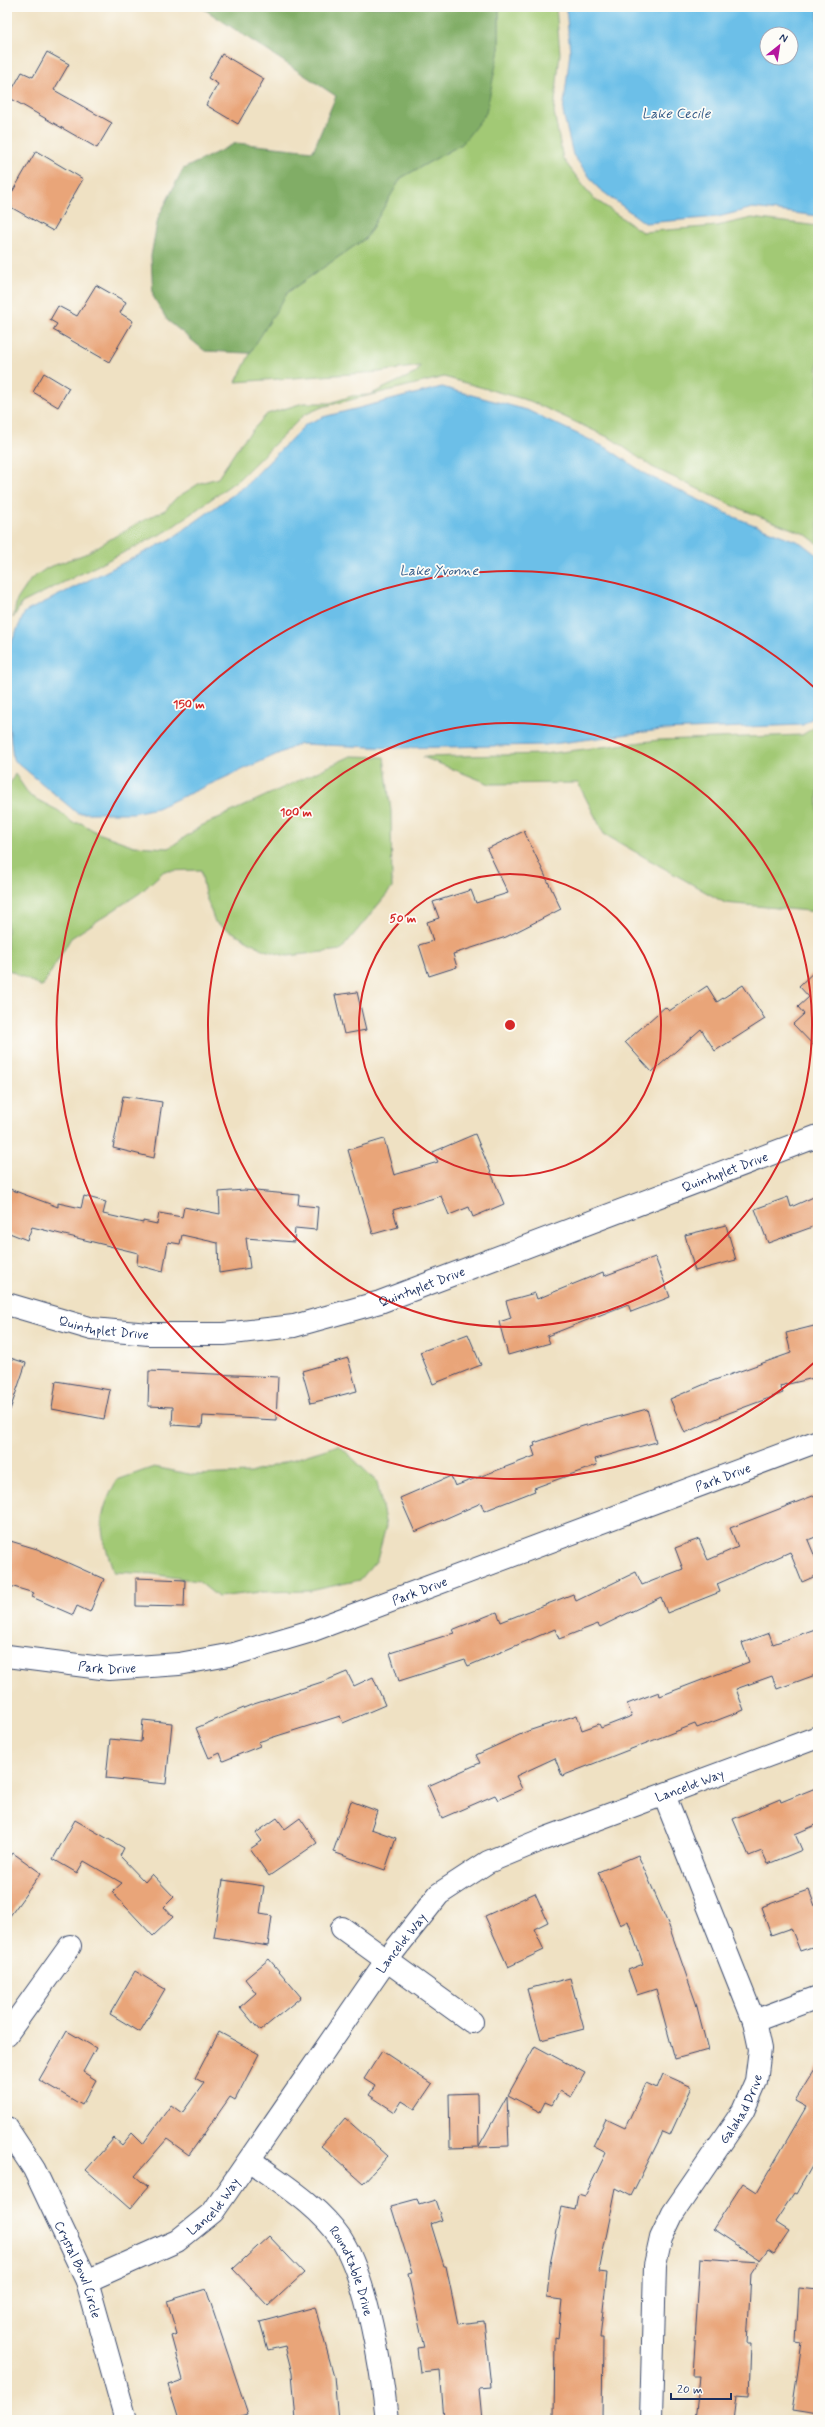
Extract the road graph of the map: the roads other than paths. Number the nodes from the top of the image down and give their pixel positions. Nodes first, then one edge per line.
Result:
1 (818, 1136) edge
2 (7, 1304) edge
3 (818, 1441) edge
4 (7, 1656) edge
5 (818, 1737) edge
6 (664, 1795) junction
7 (342, 1928) dead end
8 (70, 1946) dead end
9 (386, 1961) junction
10 (818, 1997) edge
11 (754, 2021) junction
12 (472, 2022) dead end
13 (7, 2034) edge
14 (7, 2128) edge
15 (250, 2160) junction
16 (87, 2281) junction
17 (126, 2420) edge
18 (387, 2420) edge
19 (651, 2420) edge

1 - 2 street, Quintuplet Drive
3 - 4 street, Park Drive
5 - 6 street, Lancelot Way
6 - 9 street, Lancelot Way
6 - 11 street, Galahad Drive
7 - 9 street
8 - 13 street
9 - 12 street
9 - 15 street, Lancelot Way
10 - 11 street
11 - 19 street, Galahad Drive
14 - 16 street, Crystal Bowl Circle
15 - 16 street, Lancelot Way
15 - 18 street, Roundtable Drive
16 - 17 street, Crystal Bowl Circle

